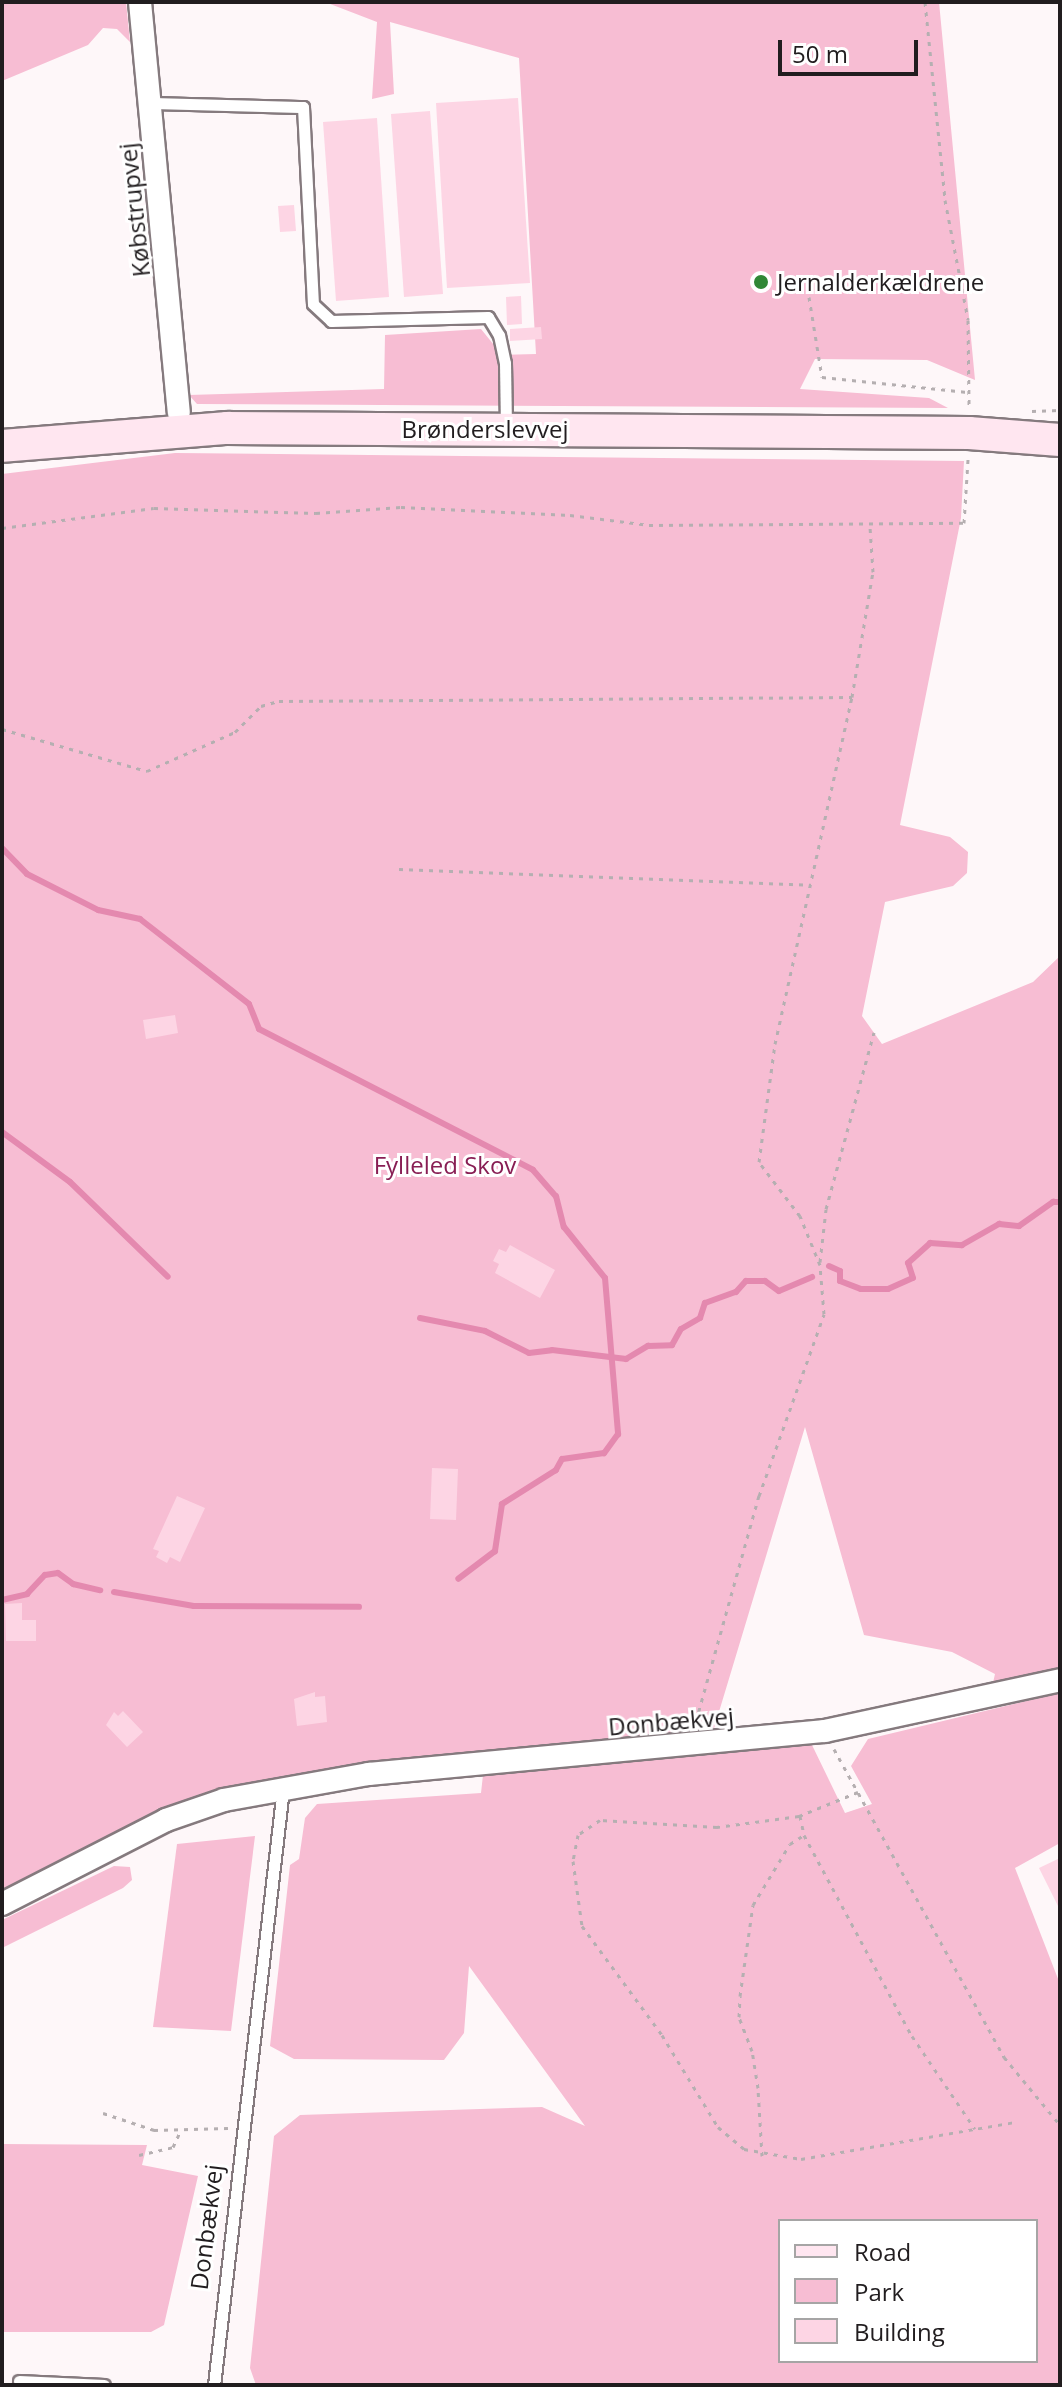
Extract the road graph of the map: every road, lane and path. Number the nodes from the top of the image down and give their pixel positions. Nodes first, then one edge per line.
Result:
1 (140, 2) edge
2 (925, 2) edge
3 (149, 103) junction
4 (809, 297) dead end
5 (967, 392) junction
6 (179, 412) dead end
7 (1060, 424) edge
8 (506, 430) junction
9 (969, 433) junction
10 (1060, 440) edge
11 (2, 446) edge
12 (870, 527) junction
13 (2, 528) edge
14 (852, 697) junction
15 (2, 729) edge
16 (399, 869) dead end
17 (811, 885) junction
18 (874, 1032) dead end
19 (820, 1265) junction
20 (1060, 1680) edge
21 (825, 1731) junction
22 (691, 1747) junction
23 (283, 1789) junction
24 (858, 1792) junction
25 (799, 1816) junction
26 (804, 1835) junction
27 (2, 1904) edge
28 (103, 2113) dead end
29 (1016, 2122) dead end
30 (1060, 2125) edge
31 (243, 2128) junction
32 (975, 2129) junction
33 (181, 2130) junction
34 (139, 2155) dead end
35 (762, 2156) junction
36 (19, 2381) dead end
37 (104, 2385) edge
38 (214, 2385) edge

1 - 3 street, Købstrupvej
2 - 5 path
3 - 6 street, Købstrupvej
3 - 8 lane
4 - 5 path
5 - 9 path
7 - 9 main road, Brønderslevvej
8 - 9 main road, Brønderslevvej
8 - 11 main road, Brønderslevvej
9 - 10 main road, Brønderslevvej
9 - 12 path
12 - 13 path
12 - 14 path
14 - 15 path
14 - 17 path
16 - 17 path
17 - 19 path
18 - 19 path
19 - 22 path
20 - 21 street, Donbækvej
21 - 22 street, Donbækvej
21 - 24 path
22 - 23 street, Donbækvej
23 - 27 street, Donbækvej
23 - 31 lane, Donbækvej
24 - 25 path
24 - 30 path
25 - 26 path
25 - 35 path
26 - 32 path
26 - 35 path
28 - 33 path
29 - 32 path
31 - 33 path
31 - 38 lane, Donbækvej
32 - 35 path
33 - 34 path
36 - 37 lane

